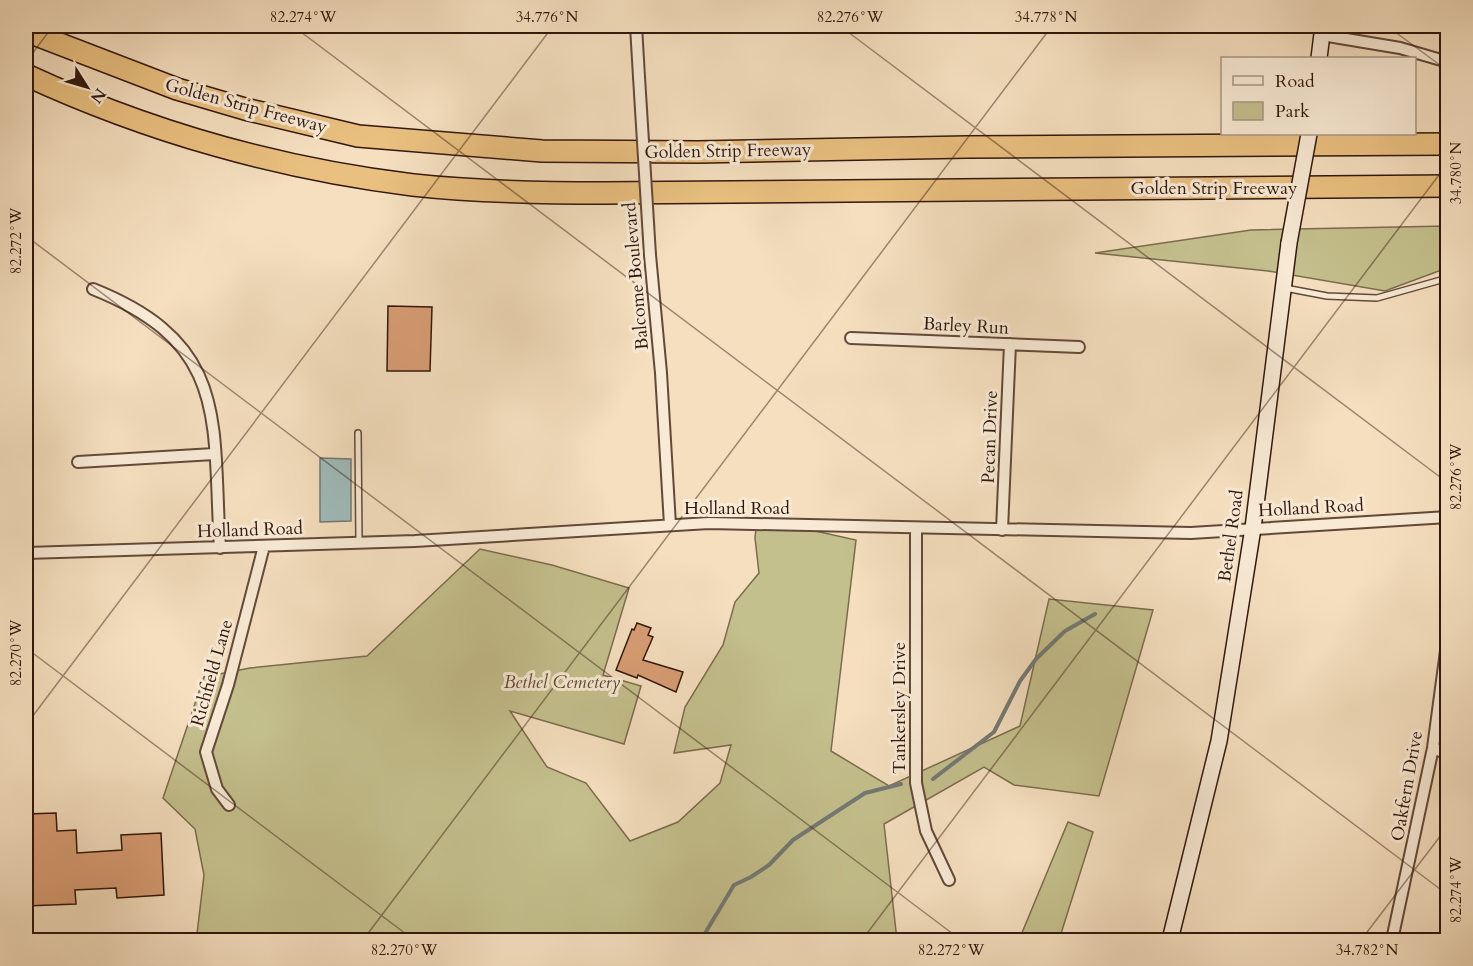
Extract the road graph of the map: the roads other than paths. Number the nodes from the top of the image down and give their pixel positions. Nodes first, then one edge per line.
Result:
1 (636, 26) edge
2 (1322, 30) edge
3 (26, 31) edge
4 (1319, 57) edge
5 (1448, 62) edge
6 (26, 75) edge
7 (1309, 135) edge
8 (1448, 144) edge
9 (1448, 186) edge
10 (1448, 278) edge
11 (1283, 288) junction
12 (93, 290) dead end
13 (851, 338) dead end
14 (1010, 344) junction
15 (1079, 347) dead end
16 (358, 434) dead end
17 (214, 454) junction
18 (78, 462) dead end
19 (1448, 517) edge
20 (670, 525) junction
21 (1253, 528) junction
22 (916, 529) junction
23 (1002, 530) junction
24 (359, 542) junction
25 (264, 546) junction
26 (220, 548) junction
27 (26, 553) edge
28 (1448, 636) edge
29 (1433, 748) junction
30 (1448, 754) edge
31 (229, 805) dead end
32 (949, 880) dead end
33 (1170, 940) edge
34 (1392, 940) edge

1 - 20 street, Balcome Boulevard, bridge
2 - 4 street
2 - 5 street
3 - 8 highway, Golden Strip Freeway
6 - 9 highway, Golden Strip Freeway
7 - 11 street, Bethel Road, bridge
10 - 11 lane
11 - 21 street, Bethel Road
12 - 17 street
13 - 14 street, Barley Run
14 - 15 street, Barley Run
14 - 23 street, Pecan Drive
16 - 24 lane
17 - 18 street
17 - 26 street
19 - 21 street, Holland Road
20 - 22 street, Holland Road
20 - 24 street, Holland Road
21 - 23 street, Holland Road
21 - 33 street, Bethel Road
22 - 23 street, Holland Road
22 - 32 street, Tankersley Drive
24 - 25 street, Holland Road
25 - 26 street, Holland Road
25 - 31 street, Richfield Lane
26 - 27 street, Holland Road
28 - 29 street, Oakfern Drive
29 - 30 street
29 - 34 street, Oakfern Drive

